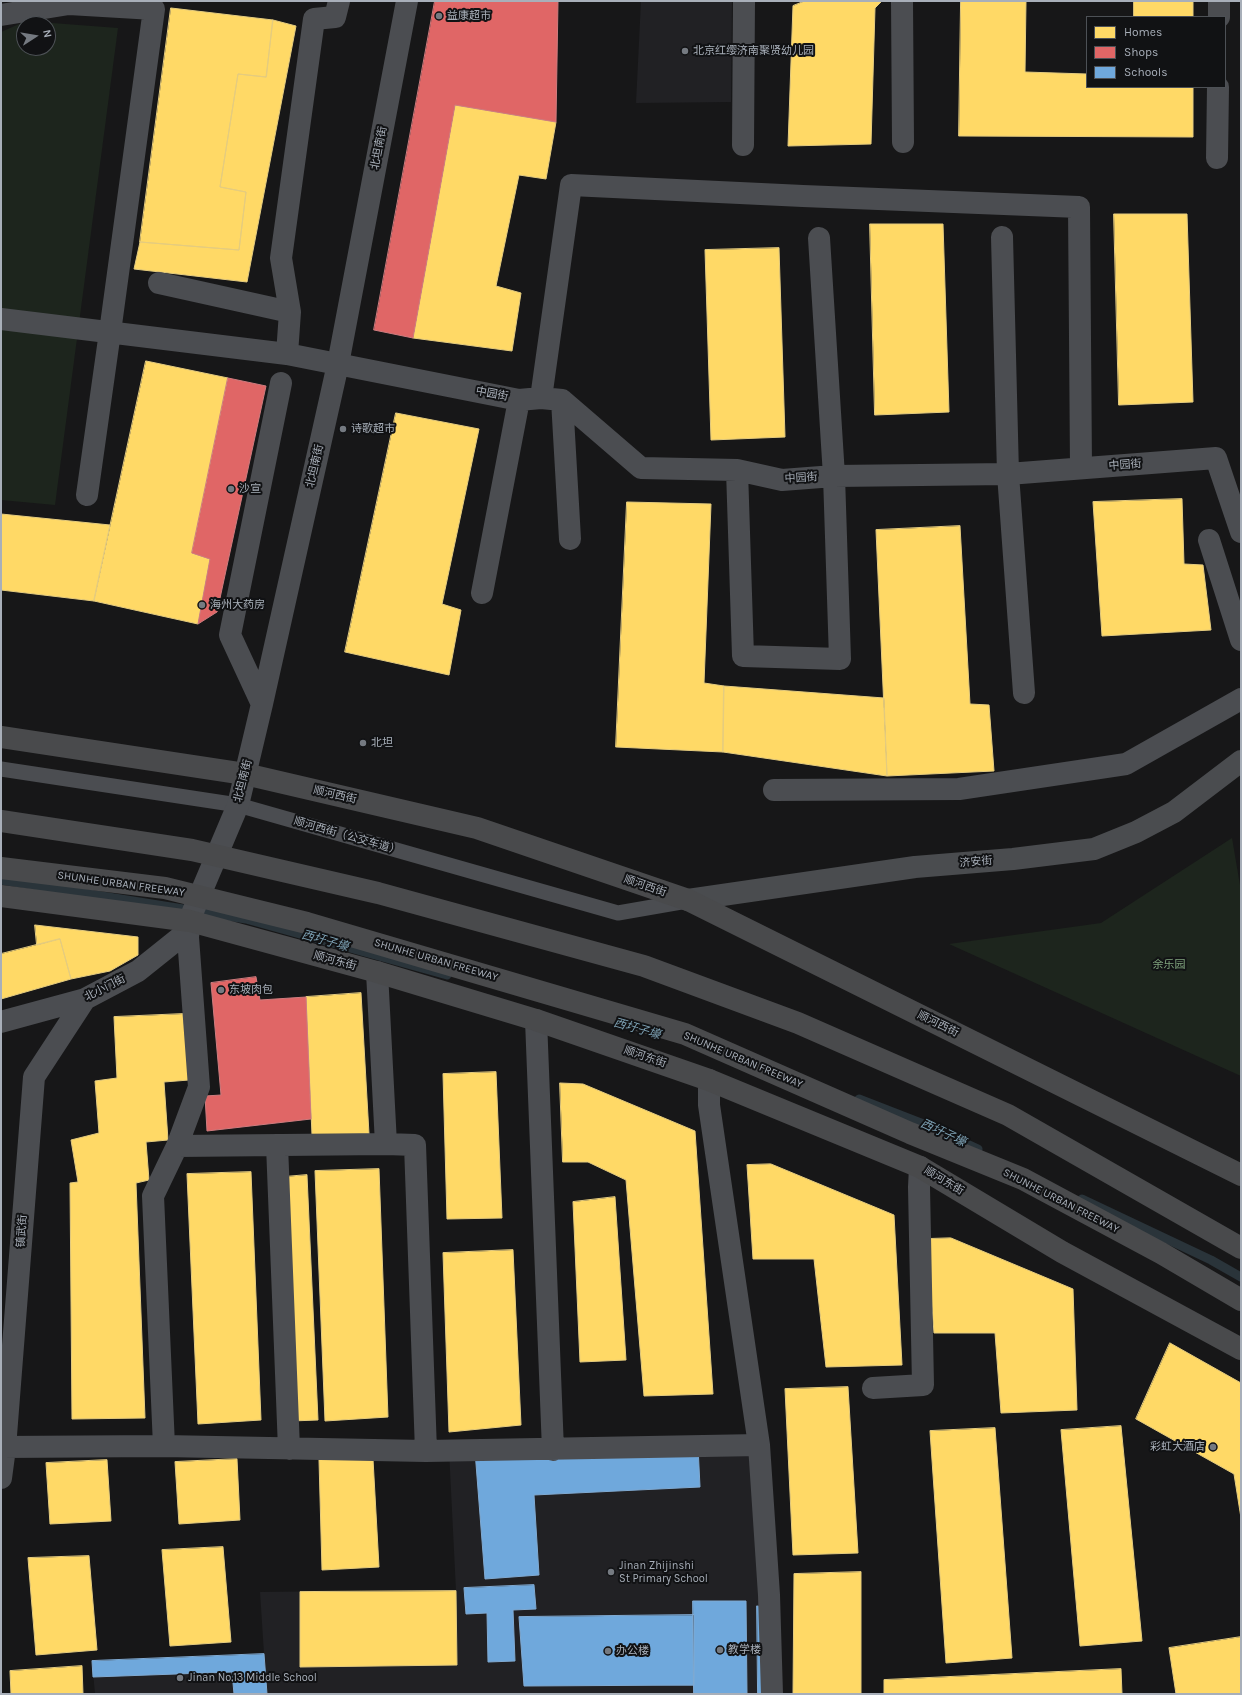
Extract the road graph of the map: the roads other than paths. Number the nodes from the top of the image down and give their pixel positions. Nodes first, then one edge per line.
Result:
1 (339, 1) edge
2 (407, 1) edge
3 (744, 1) edge
4 (902, 1) edge
5 (1219, 1) edge
6 (1, 15) edge
7 (1219, 16) edge
8 (1218, 88) edge
9 (903, 142) dead end
10 (744, 144) dead end
11 (1216, 158) dead end
12 (1002, 237) dead end
13 (819, 238) dead end
14 (159, 283) dead end
15 (290, 312) junction
16 (1, 319) edge
17 (110, 332) junction
18 (287, 354) junction
19 (338, 364) junction
20 (281, 383) dead end
21 (551, 399) junction
22 (519, 400) junction
23 (1081, 468) junction
24 (737, 470) junction
25 (1008, 474) junction
26 (834, 476) junction
27 (86, 494) dead end
28 (1241, 532) edge
29 (570, 539) dead end
30 (1210, 540) dead end
31 (482, 593) dead end
32 (1241, 640) edge
33 (1024, 694) dead end
34 (1241, 699) edge
35 (262, 704) junction
36 (1, 737) edge
37 (1241, 761) edge
38 (1, 769) edge
39 (245, 774) junction
40 (774, 790) dead end
41 (238, 805) junction
42 (1, 821) edge
43 (1, 868) edge
44 (1, 896) edge
45 (688, 900) junction
46 (190, 921) junction
47 (377, 972) junction
48 (85, 999) junction
49 (536, 1020) junction
50 (1, 1022) edge
51 (709, 1080) junction
52 (386, 1144) junction
53 (277, 1145) junction
54 (177, 1146) junction
55 (920, 1167) junction
56 (1241, 1175) edge
57 (1241, 1248) edge
58 (1241, 1300) edge
59 (1241, 1349) edge
60 (873, 1388) dead end
61 (759, 1445) junction
62 (164, 1446) junction
63 (3, 1447) edge
64 (289, 1449) junction
65 (553, 1450) junction
66 (426, 1451) junction
67 (1, 1478) edge
68 (772, 1694) edge

1 - 15 street
2 - 19 street, 北坦南街
3 - 10 street
4 - 9 street
5 - 7 street
6 - 17 street
8 - 11 street
12 - 25 street
13 - 26 street
14 - 15 street
15 - 18 street
16 - 17 street, 中园街
17 - 18 street, 中园街
17 - 27 street
18 - 19 street, 中园街
19 - 22 street, 中园街
19 - 35 street, 北坦南街
20 - 35 street
21 - 22 street, 中园街
21 - 23 street
21 - 24 street, 中园街
21 - 29 street
22 - 31 street
23 - 25 street, 中园街
23 - 28 street, 中园街
24 - 26 street, 中园街
24 - 26 street
25 - 26 street, 中园街
25 - 33 street
30 - 32 street
34 - 40 street
35 - 39 street, 北坦南街
36 - 39 main road, 顺河西街
37 - 45 main road, 济安街
38 - 41 lane, 顺河西街（公交车道）
39 - 41 street, 北坦南街
39 - 45 main road, 顺河西街
41 - 45 lane, 顺河西街（公交车道）
41 - 46 street, 北坦南街, bridge
42 - 57 main road, bridge
43 - 58 main road, SHUNHE URBAN FREEWAY, bridge
44 - 46 main road, 顺河东街
45 - 56 main road, 顺河西街
46 - 47 main road, 顺河东街
46 - 48 street, 北小门街
46 - 54 street
47 - 49 main road, 顺河东街
47 - 52 street
48 - 50 street, 北小门街
48 - 63 street, 镇武街
49 - 51 main road, 顺河东街
49 - 65 street
51 - 55 main road, 顺河东街
51 - 61 street
52 - 53 street
52 - 66 street
53 - 54 street
53 - 64 street
54 - 62 street
55 - 59 main road, 顺河东街
55 - 60 street
61 - 65 street
61 - 68 street
62 - 63 street
62 - 64 street
63 - 67 street, 镇武街
64 - 66 street
65 - 66 street

